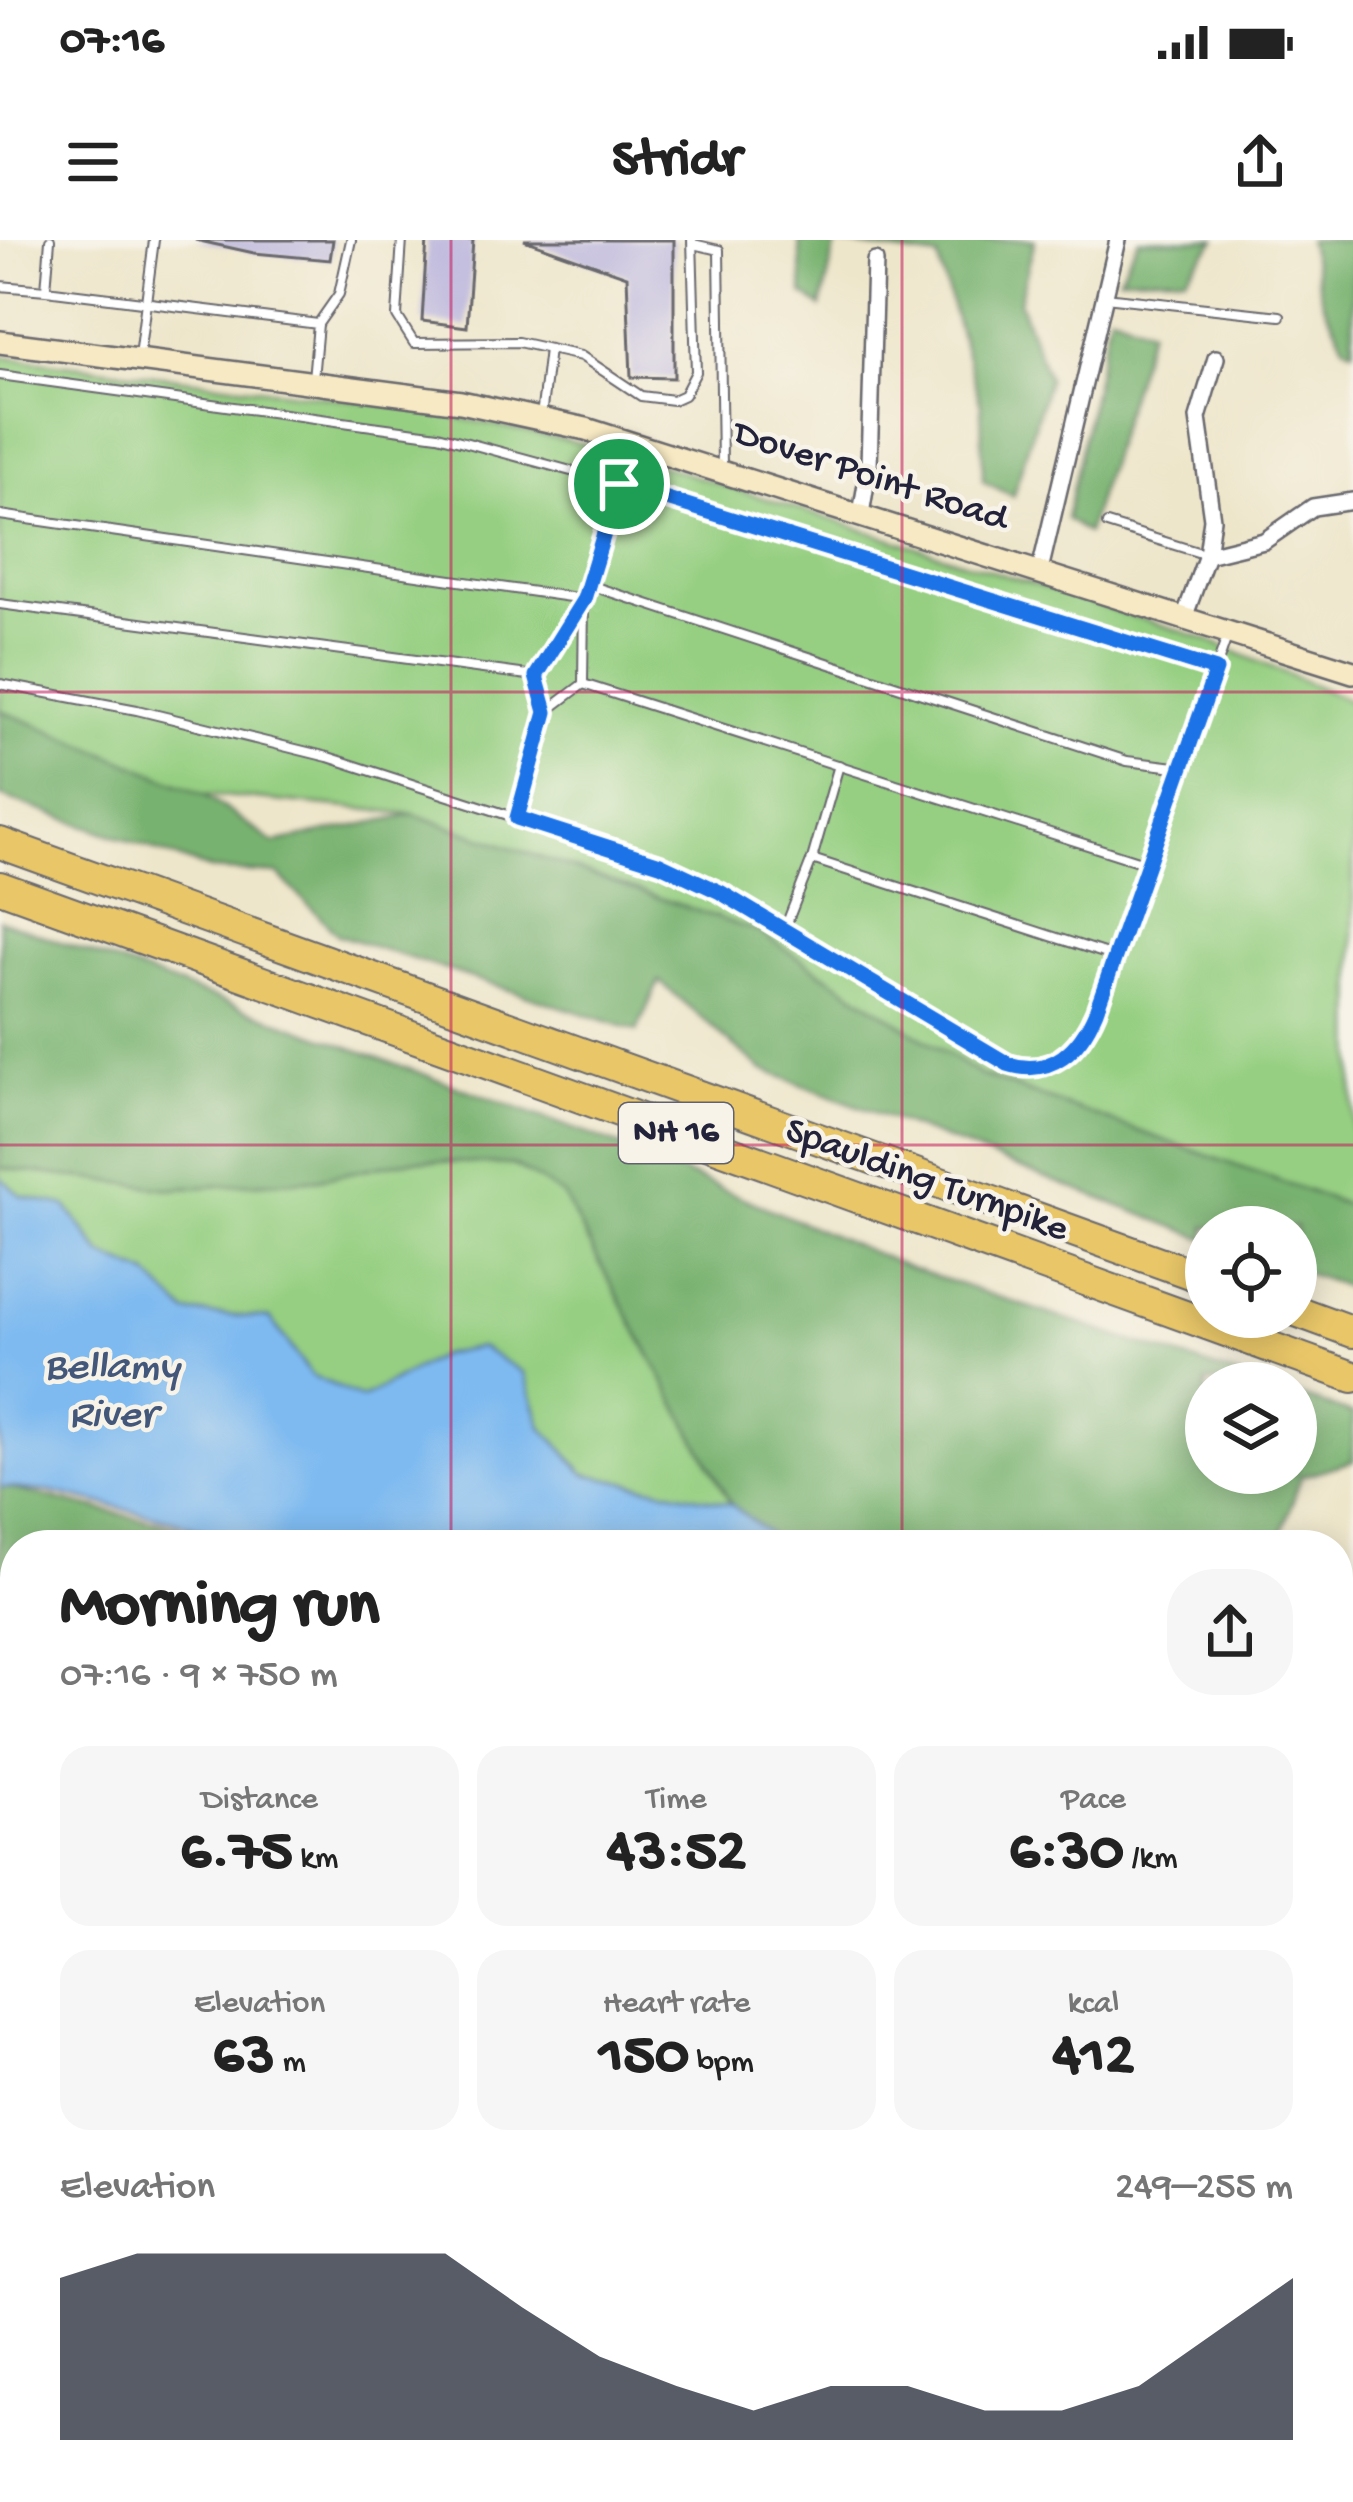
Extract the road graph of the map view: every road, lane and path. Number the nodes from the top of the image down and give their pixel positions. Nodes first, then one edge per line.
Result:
1 (50, 240) edge
2 (154, 240) edge
3 (351, 240) edge
4 (402, 240) edge
5 (1118, 240) edge
6 (692, 242) edge
7 (875, 261) dead end
8 (0, 286) edge
9 (46, 290) junction
10 (1104, 297) junction
11 (146, 301) junction
12 (1280, 316) dead end
13 (318, 323) junction
14 (0, 342) edge
15 (549, 349) junction
16 (139, 357) junction
17 (1216, 358) dead end
18 (0, 375) edge
19 (313, 381) junction
20 (541, 418) junction
21 (629, 440) junction
22 (722, 468) junction
23 (619, 484) junction
24 (1353, 501) edge
25 (0, 514) edge
26 (861, 514) junction
27 (1107, 524) dead end
28 (1207, 555) junction
29 (1040, 570) junction
30 (589, 586) junction
31 (584, 599) junction
32 (0, 604) edge
33 (1185, 615) junction
34 (1229, 630) junction
35 (1216, 670) junction
36 (1353, 672) edge
37 (536, 676) junction
38 (0, 684) edge
39 (583, 684) junction
40 (546, 712) junction
41 (839, 765) junction
42 (1183, 768) junction
43 (517, 818) junction
44 (0, 843) edge
45 (812, 860) junction
46 (1148, 864) junction
47 (0, 887) edge
48 (785, 928) junction
49 (1116, 958) junction
50 (1185, 1271) edge
51 (1317, 1319) edge
52 (1353, 1332) edge
53 (1353, 1377) edge

1 - 9 lane
2 - 11 lane
3 - 13 lane
4 - 15 lane
5 - 10 street
6 - 15 lane
6 - 22 lane
7 - 26 street
8 - 9 lane
9 - 11 lane
10 - 12 lane
10 - 29 street
11 - 13 lane
11 - 16 lane
13 - 19 lane
14 - 16 main road, Dover Point Road
15 - 20 lane
16 - 19 main road, Dover Point Road
17 - 28 street
18 - 23 lane
19 - 20 main road, Dover Point Road
20 - 21 main road, Dover Point Road
21 - 22 main road, Dover Point Road
21 - 23 lane
22 - 26 main road, Dover Point Road
23 - 30 lane
23 - 35 lane
24 - 28 street
25 - 31 lane
26 - 29 main road, Dover Point Road
27 - 28 lane
28 - 33 street
29 - 33 main road, Dover Point Road
30 - 31 lane
30 - 42 lane
31 - 37 lane
31 - 39 lane
32 - 37 lane
33 - 34 main road, Dover Point Road
34 - 35 lane
34 - 36 main road, Dover Point Road
35 - 42 lane
37 - 40 lane
38 - 43 lane
39 - 40 lane
39 - 41 lane
40 - 43 lane
41 - 45 lane
41 - 46 lane
42 - 46 lane
43 - 48 lane
44 - 50 highway, Spaulding Turnpike / NH 16
45 - 48 lane
45 - 49 lane
46 - 49 lane
47 - 53 highway, Spaulding Turnpike / NH 16
48 - 49 lane
51 - 52 highway

